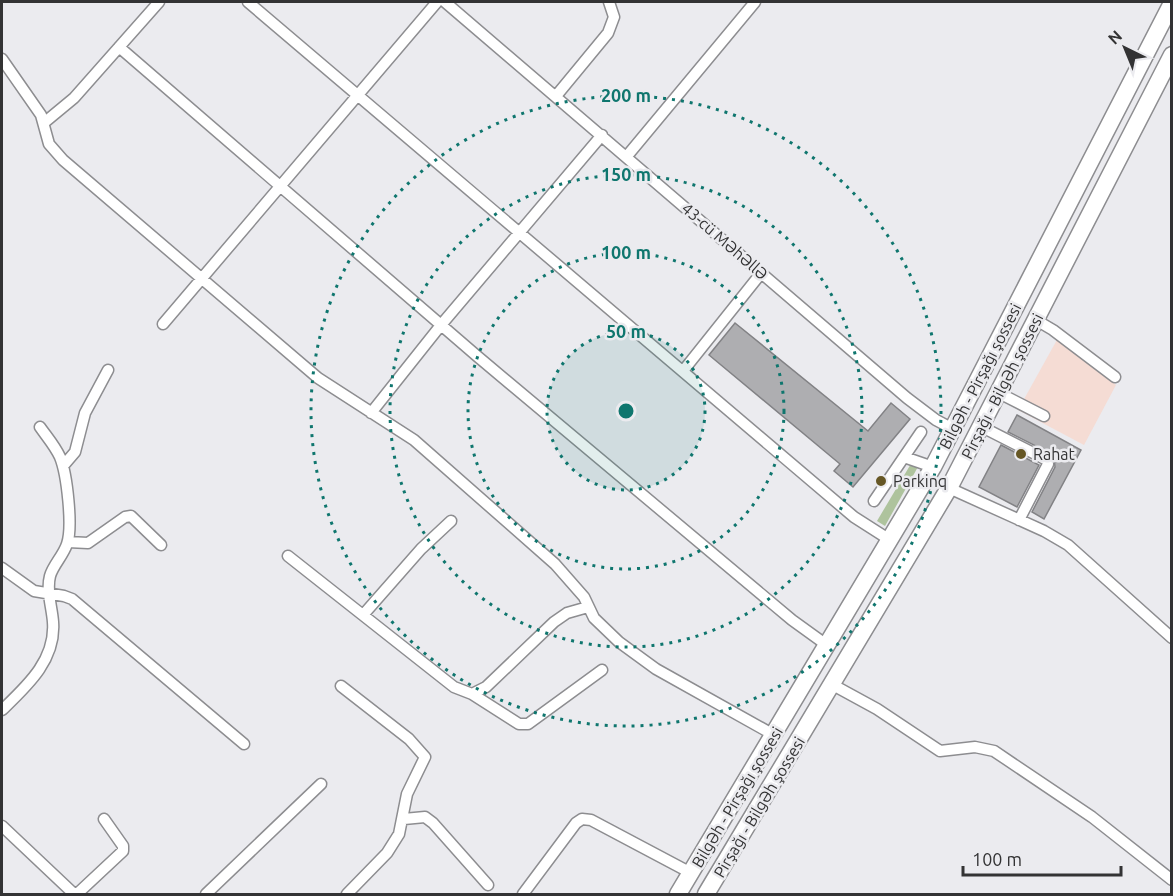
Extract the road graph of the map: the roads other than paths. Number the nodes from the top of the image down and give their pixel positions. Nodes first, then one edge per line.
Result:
1 (159, 2) edge
2 (248, 2) edge
3 (437, 2) edge
4 (445, 2) edge
5 (755, 2) edge
6 (613, 3) edge
7 (1172, 3) edge
8 (119, 48) junction
9 (1172, 55) edge
10 (2, 59) edge
11 (359, 95) junction
12 (556, 96) junction
13 (45, 123) junction
14 (602, 135) junction
15 (627, 156) junction
16 (282, 186) junction
17 (519, 233) junction
18 (762, 272) junction
19 (204, 278) junction
20 (1036, 320) junction
21 (163, 324) dead end
22 (441, 325) junction
23 (108, 370) dead end
24 (683, 371) junction
25 (1115, 377) dead end
26 (999, 393) junction
27 (371, 414) junction
28 (1044, 416) dead end
29 (40, 427) dead end
30 (982, 427) junction
31 (953, 429) junction
32 (921, 432) dead end
33 (904, 457) junction
34 (63, 466) junction
35 (933, 467) junction
36 (949, 488) junction
37 (874, 501) dead end
38 (1019, 520) junction
39 (451, 522) dead end
40 (890, 540) junction
41 (68, 542) junction
42 (161, 545) dead end
43 (288, 556) dead end
44 (2, 568) edge
45 (49, 595) junction
46 (588, 607) junction
47 (363, 615) junction
48 (1172, 639) edge
49 (828, 646) junction
50 (602, 670) dead end
51 (833, 685) junction
52 (341, 686) dead end
53 (472, 694) junction
54 (2, 710) edge
55 (774, 735) junction
56 (244, 744) dead end
57 (321, 784) dead end
58 (104, 819) dead end
59 (404, 819) junction
60 (2, 826) edge
61 (691, 873) junction
62 (1172, 880) edge
63 (488, 885) dead end
64 (679, 893) edge
65 (75, 894) edge
66 (206, 894) edge
67 (347, 894) edge
68 (523, 894) edge
69 (706, 894) edge

1 - 8 street
2 - 11 street
3 - 11 street
4 - 12 street, 43-cü Məhəllə
5 - 15 street
6 - 12 street
7 - 31 highway, Bilgəh - Pirşağı şossesi
8 - 13 street
8 - 16 street
9 - 20 highway, Pirşağı - Bilgəh şossesi
10 - 13 street
11 - 16 street
11 - 17 street
12 - 14 street, 43-cü Məhəllə
13 - 19 street
14 - 15 street, 43-cü Məhəllə
14 - 17 street
15 - 18 street, 43-cü Məhəllə
16 - 19 street
16 - 22 street
17 - 22 street
17 - 24 street
18 - 24 street
18 - 31 street, 43-cü Məhəllə
19 - 21 street
19 - 27 street
20 - 25 street
20 - 26 highway, Pirşağı - Bilgəh şossesi
22 - 27 street
22 - 49 street
23 - 34 street
24 - 40 street
26 - 28 street
26 - 30 highway, Pirşağı - Bilgəh şossesi
27 - 46 street
29 - 34 street
30 - 36 highway, Pirşağı - Bilgəh şossesi
30 - 38 street
31 - 35 highway, Bilgəh - Pirşağı şossesi
32 - 33 street
33 - 35 street
33 - 37 street
34 - 41 street
35 - 40 highway, Bilgəh - Pirşağı şossesi
36 - 38 street
36 - 51 highway, Pirşağı - Bilgəh şossesi
38 - 48 street
39 - 47 street
40 - 49 highway, Bilgəh - Pirşağı şossesi
41 - 42 street
41 - 45 street
43 - 47 street
44 - 45 street
45 - 54 street
45 - 56 street
46 - 53 street
46 - 55 street
47 - 53 street
49 - 55 highway, Bilgəh - Pirşağı şossesi
50 - 53 street
51 - 62 street
51 - 69 highway, Pirşağı - Bilgəh şossesi
52 - 59 street
55 - 61 highway, Bilgəh - Pirşağı şossesi
57 - 66 street
58 - 65 street
59 - 63 street
59 - 67 street
60 - 65 street
61 - 64 highway, Bilgəh - Pirşağı şossesi
61 - 68 street

